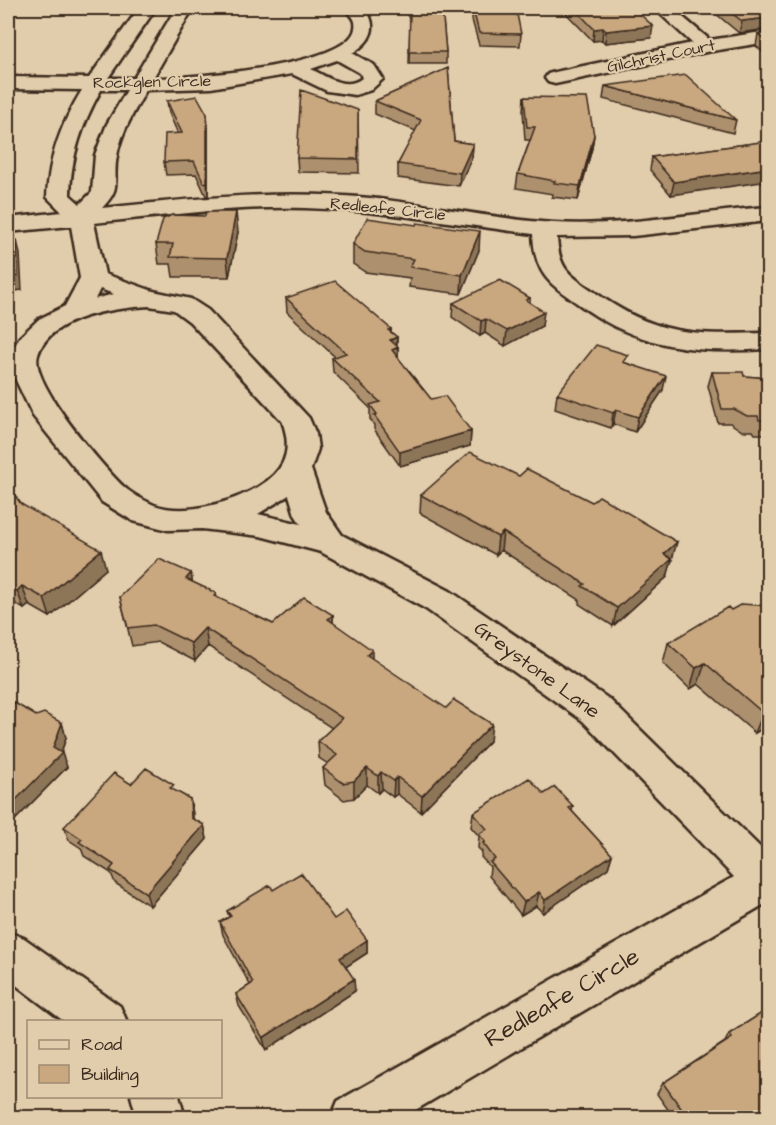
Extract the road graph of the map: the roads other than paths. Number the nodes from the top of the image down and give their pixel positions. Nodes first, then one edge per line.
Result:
1 (147, 8) edge
2 (184, 8) edge
3 (354, 8) edge
4 (662, 8) edge
5 (768, 37) edge
6 (706, 46) junction
7 (339, 53) junction
8 (294, 67) junction
9 (555, 78) dead end
10 (8, 83) edge
11 (97, 84) junction
12 (138, 84) junction
13 (768, 214) edge
14 (81, 216) junction
15 (8, 225) edge
16 (544, 228) junction
17 (93, 278) junction
18 (149, 298) junction
19 (75, 311) junction
20 (768, 341) edge
21 (297, 470) junction
22 (202, 518) junction
23 (331, 543) junction
24 (768, 881) edge
25 (8, 953) edge
26 (101, 1020) edge
27 (156, 1098) edge
28 (161, 1118) edge
29 (355, 1118) edge

1 - 11 street
2 - 12 street
3 - 7 street, Rockglen Circle
4 - 6 street
5 - 6 street, Gilchrist Court
6 - 9 street, Gilchrist Court
7 - 8 street, Rockglen Circle
7 - 8 street
8 - 12 street, Rockglen Circle
10 - 11 street, Rockglen Circle
11 - 12 street, Rockglen Circle
11 - 14 street
12 - 14 street
13 - 16 street, Redleafe Circle
14 - 15 street, Redleafe Circle
14 - 16 street, Redleafe Circle
14 - 17 street
16 - 20 street
17 - 18 street, Greystone Lane
17 - 19 street
18 - 19 street, Greystone Lane
18 - 21 street, Greystone Lane
19 - 22 street, Greystone Lane
21 - 22 street, Greystone Lane
21 - 23 street, Greystone Lane
22 - 23 street, Greystone Lane
23 - 24 street, Greystone Lane
24 - 29 street, Redleafe Circle
25 - 26 street
27 - 28 street

